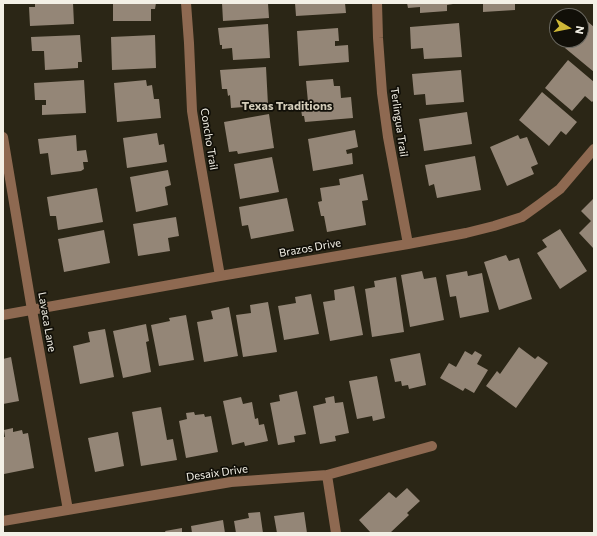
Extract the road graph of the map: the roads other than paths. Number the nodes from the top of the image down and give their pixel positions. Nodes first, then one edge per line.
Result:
1 (186, 3) edge
2 (376, 3) edge
3 (3, 137) edge
4 (594, 149) edge
5 (408, 244) junction
6 (220, 276) junction
7 (32, 310) junction
8 (3, 315) edge
9 (432, 446) dead end
10 (328, 475) junction
11 (68, 510) junction
12 (3, 521) edge
13 (336, 533) edge

1 - 6 street, Concho Trail
2 - 5 street, Terlingua Trail
3 - 7 street, Lavaca Lane
4 - 5 street, Brazos Drive
5 - 6 street, Brazos Drive
6 - 7 street, Brazos Drive
7 - 8 street, Brazos Drive
7 - 11 street, Lavaca Lane
9 - 10 street, Desaix Drive
10 - 11 street, Desaix Drive
10 - 13 street
11 - 12 street, Desaix Drive

